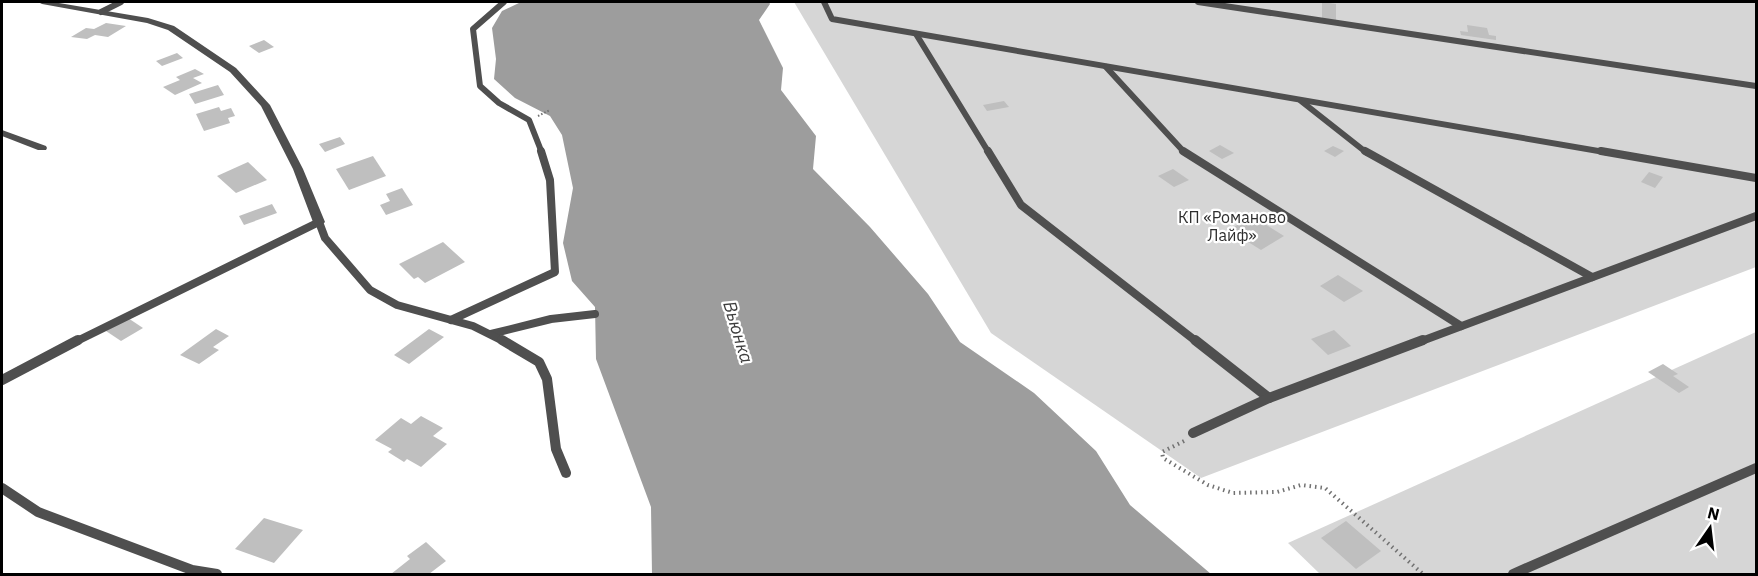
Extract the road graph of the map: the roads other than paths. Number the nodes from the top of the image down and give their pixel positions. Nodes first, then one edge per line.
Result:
1 (42, 2) edge
2 (121, 2) edge
3 (504, 2) edge
4 (824, 2) edge
5 (1198, 2) edge
6 (101, 12) junction
7 (916, 34) junction
8 (1106, 66) junction
9 (1756, 86) edge
10 (1299, 99) junction
11 (2, 133) edge
12 (42, 148) dead end
13 (1756, 178) edge
14 (1756, 216) edge
15 (319, 222) junction
16 (1592, 277) junction
17 (596, 314) dead end
18 (451, 320) junction
19 (1461, 326) junction
20 (491, 334) junction
21 (2, 380) edge
22 (1269, 398) junction
23 (1192, 433) road end
24 (1756, 468) edge
25 (566, 473) dead end
26 (2, 488) edge
27 (217, 574) edge
28 (1513, 574) edge

1 - 6 street
2 - 6 lane
3 - 18 lane
4 - 7 lane
5 - 9 lane
6 - 15 street
7 - 8 lane
7 - 22 lane
8 - 10 lane
8 - 19 lane
10 - 13 lane
10 - 16 lane
11 - 12 street
14 - 16 lane
15 - 18 lane
15 - 21 lane
16 - 19 lane
17 - 20 lane
18 - 20 lane
19 - 22 lane
20 - 25 lane
22 - 23 lane
24 - 28 lane
26 - 27 lane

